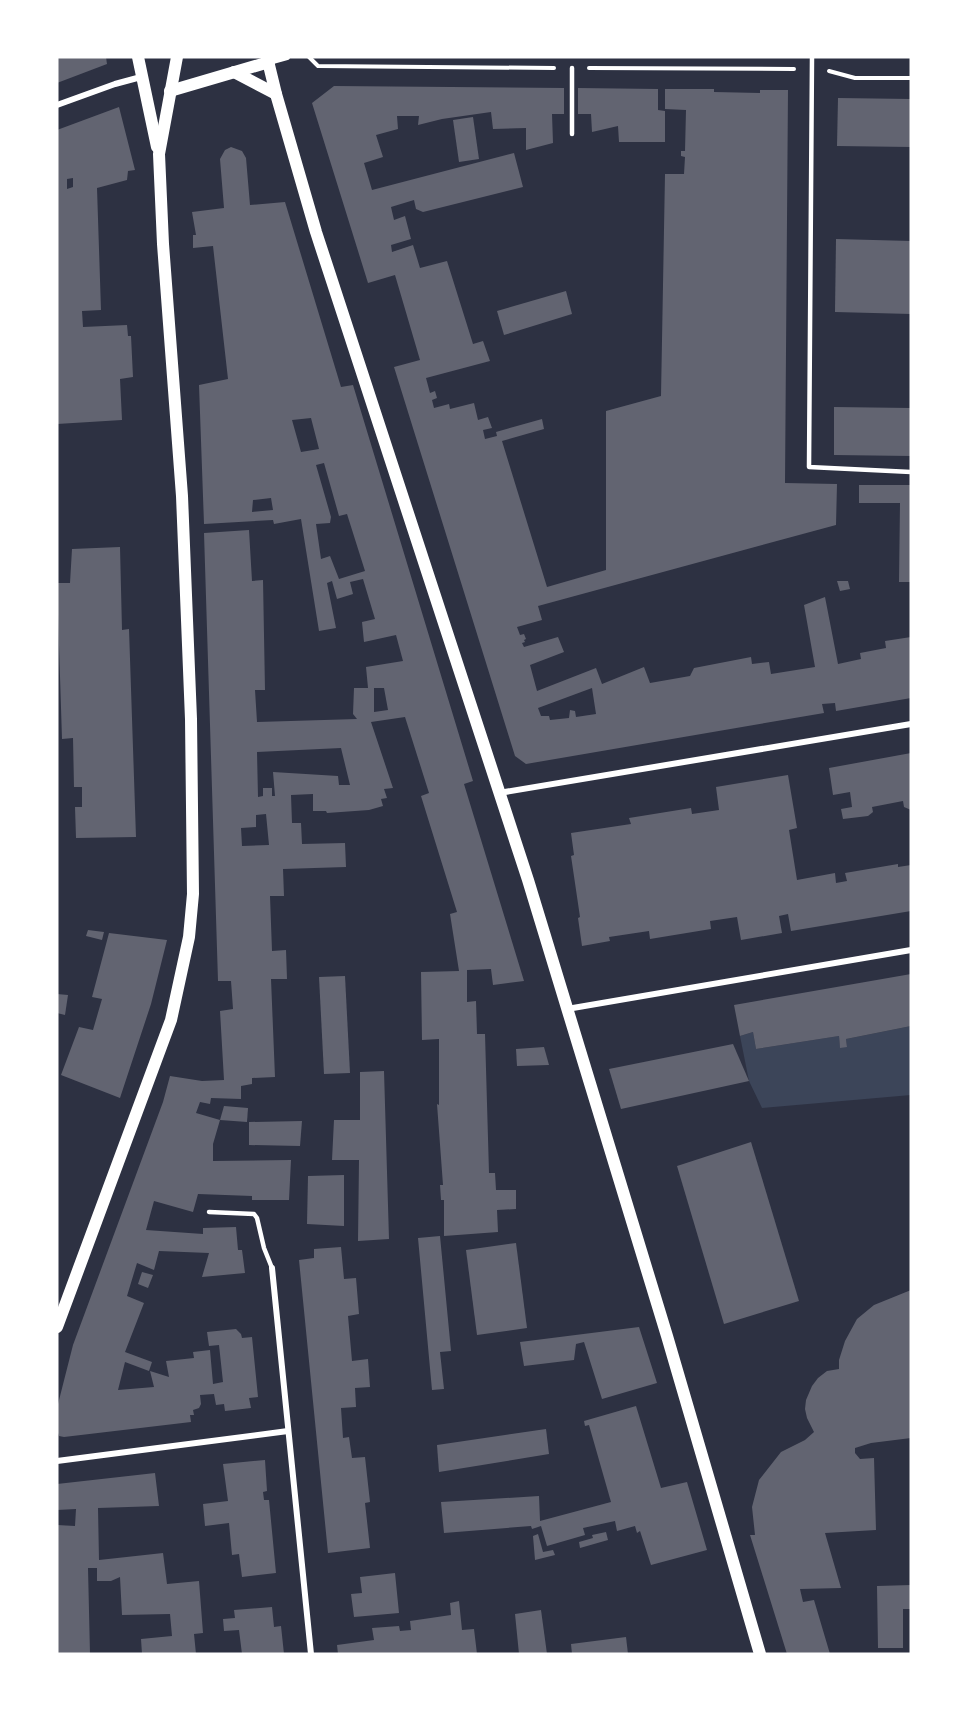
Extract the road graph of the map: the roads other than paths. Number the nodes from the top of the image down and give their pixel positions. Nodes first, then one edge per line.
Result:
1 (138, 57) edge
2 (177, 57) edge
3 (255, 57) edge
4 (287, 57) edge
5 (812, 57) edge
6 (268, 59) edge
7 (572, 68) road end
8 (234, 72) junction
9 (141, 77) junction
10 (170, 91) junction
11 (276, 94) junction
12 (57, 105) edge
13 (572, 134) dead end
14 (159, 154) junction
15 (911, 472) edge
16 (911, 724) edge
17 (499, 793) junction
18 (911, 950) edge
19 (566, 1009) junction
20 (208, 1212) dead end
21 (272, 1268) joint
22 (57, 1327) edge
23 (288, 1431) junction
24 (57, 1461) edge
25 (311, 1654) edge
26 (760, 1654) edge

1 - 9 main road
2 - 10 main road
3 - 6 main road
4 - 6 street
5 - 15 lane
6 - 8 main road
6 - 11 main road
7 - 13 lane
8 - 10 main road
8 - 11 main road
9 - 12 street
9 - 14 main road
10 - 14 main road
11 - 17 main road
14 - 22 main road
16 - 17 street
17 - 19 main road
18 - 19 street
19 - 26 main road
20 - 21 lane
21 - 23 street
23 - 24 street
23 - 25 street

